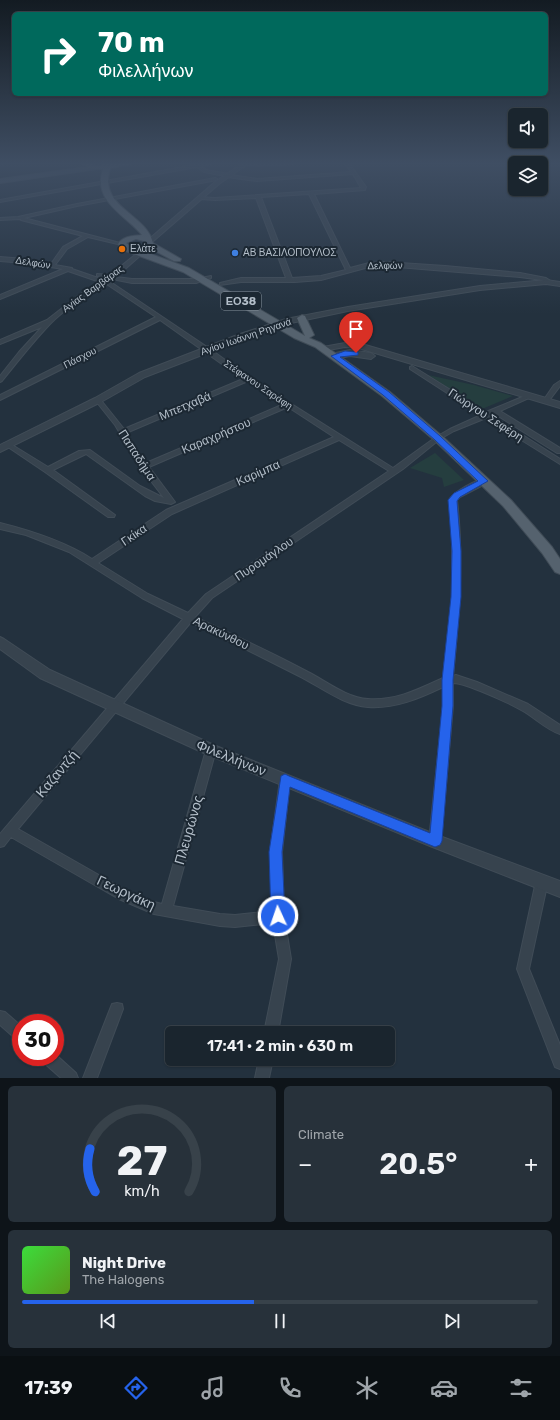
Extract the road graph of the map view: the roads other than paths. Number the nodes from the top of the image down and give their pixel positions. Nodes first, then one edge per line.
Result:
1 (40, 213) edge
2 (123, 213) edge
3 (183, 213) edge
4 (265, 213) edge
5 (321, 213) edge
6 (18, 218) junction
7 (0, 219) edge
8 (88, 235) junction
9 (150, 242) junction
10 (124, 246) junction
11 (140, 253) junction
12 (0, 259) edge
13 (52, 266) junction
14 (66, 270) junction
15 (349, 271) junction
16 (111, 277) junction
17 (206, 278) junction
18 (289, 279) junction
19 (125, 280) junction
20 (105, 281) junction
21 (548, 282) junction
22 (560, 284) edge
23 (114, 286) junction
24 (219, 286) junction
25 (0, 297) edge
26 (159, 318) junction
27 (302, 318) junction
28 (49, 322) junction
29 (284, 323) junction
30 (309, 335) junction
31 (0, 342) edge
32 (320, 347) junction
33 (208, 350) junction
34 (334, 356) junction
35 (412, 368) junction
36 (456, 375) junction
37 (248, 379) junction
38 (0, 380) edge
39 (560, 383) edge
40 (529, 396) junction
41 (0, 398) edge
42 (98, 400) junction
43 (546, 401) junction
44 (288, 405) junction
45 (560, 405) edge
46 (495, 411) junction
47 (486, 415) junction
48 (122, 432) junction
49 (339, 437) junction
50 (438, 438) junction
51 (3, 447) edge
52 (560, 452) edge
53 (560, 462) edge
54 (144, 466) junction
55 (48, 470) junction
56 (394, 471) junction
57 (484, 481) junction
58 (170, 502) junction
59 (176, 509) junction
60 (111, 515) dead end
61 (0, 526) edge
62 (92, 563) junction
63 (560, 569) edge
64 (189, 618) junction
65 (2, 646) edge
66 (448, 680) junction
67 (114, 707) junction
68 (560, 730) edge
69 (211, 750) junction
70 (285, 780) junction
71 (10, 830) junction
72 (435, 841) junction
73 (0, 842) edge
74 (542, 882) junction
75 (560, 889) edge
76 (166, 910) junction
77 (278, 916) junction
78 (117, 1009) dead end
79 (0, 1017) edge
80 (272, 1026) edge
81 (12, 1027) edge
82 (560, 1062) edge
83 (58, 1066) edge
84 (265, 1066) edge
85 (71, 1078) edge
86 (90, 1078) edge
87 (262, 1078) edge

1 - 6 street
2 - 9 main road, ΕΟ38
3 - 9 street
4 - 18 street
5 - 15 street
6 - 7 street
6 - 8 street
8 - 10 street
8 - 13 street
9 - 10 main road
9 - 10 main road, ΕΟ38
9 - 11 main road
9 - 17 main road, ΕΟ38
10 - 11 main road, ΕΟ38
11 - 16 street, Αγίας Βαρβάρας
11 - 17 main road, ΕΟ38
12 - 13 street, Δελφών
13 - 14 street, Δελφών
14 - 16 street, Δελφών
14 - 20 street, Δελφών
14 - 25 street
15 - 18 street, Δελφών
15 - 21 street, Δελφών
16 - 19 street, Δελφών
16 - 20 street, Αγίας Βαρβάρας
17 - 19 street, Δελφών
17 - 24 main road, ΕΟ38
18 - 24 street, Δελφών
19 - 23 street, Δελφών
20 - 23 street, Στέφανου Σαράφη
20 - 28 street, Αγίας Βαρβάρας
21 - 22 street, Αγίου Ιωάννη Ρηγανά
21 - 27 street, Αγίου Ιωάννη Ρηγανά
23 - 26 street, Στέφανου Σαράφη
24 - 29 main road, ΕΟ38
26 - 33 street, Στέφανου Σαράφη
26 - 41 street, Πάσχου
27 - 29 street, Αγίου Ιωάννη Ρηγανά
27 - 30 main road
28 - 31 street
28 - 38 street, Αγίας Βαρβάρας
29 - 30 main road, ΕΟ38
29 - 32 main road, ΕΟ38
29 - 33 street, Αγίου Ιωάννη Ρηγανά
30 - 32 main road, ΕΟ38
32 - 34 main road, ΕΟ38
32 - 36 street
33 - 37 street, Στέφανου Σαράφη
33 - 42 street, Αγίου Ιωάννη Ρηγανά
34 - 35 street
34 - 50 main road, ΕΟ38
35 - 36 street
35 - 47 street, Γιώργου Σεφέρη
36 - 40 street
37 - 44 street, Στέφανου Σαράφη
37 - 48 street, Μπετχαβά
39 - 43 street
40 - 43 street
40 - 46 street, Πυρομάγλου
42 - 48 street, Παπαδήμα
42 - 51 street, Αγίου Ιωάννη Ρηγανά
43 - 45 street
44 - 49 street, Στέφανου Σαράφη
44 - 54 street, Καραχρήστου
46 - 47 street, Πυρομάγλου
46 - 52 street, Γιώργου Σεφέρη
47 - 50 street, Πυρομάγλου
47 - 53 street, Γιώργου Σεφέρη
48 - 54 street, Παπαδήμα
49 - 56 street, Στέφανου Σαράφη
49 - 59 street, Καρίμπα
50 - 56 street, Πυρομάγλου
50 - 57 main road, ΕΟ38
51 - 55 street
54 - 58 street, Παπαδήμα
55 - 58 street
55 - 60 street
56 - 64 street, Πυρομάγλου
57 - 63 main road, ΕΟ38
57 - 66 street
58 - 59 street, Παπαδήμα
59 - 62 street, Γκίκα
61 - 62 street, Αρακύνθου
62 - 64 street, Αρακύνθου
64 - 66 street, Αρακύνθου
64 - 67 street, Πυρομάγλου
65 - 67 street, Φιλελλήνων
66 - 68 street
66 - 72 street
67 - 69 street, Φιλελλήνων
67 - 71 street, Καζαντζή
69 - 70 street, Φιλελλήνων
69 - 76 street, Πλευρώνος
70 - 72 street, Φιλελλήνων
70 - 77 street
71 - 73 street, Καζαντζή
71 - 76 street, Γεωργάκη
72 - 74 street, Φιλελλήνων
74 - 75 street, Φιλελλήνων
74 - 82 street
76 - 77 street, Γεωργάκη
77 - 80 street
78 - 86 street
79 - 81 street
83 - 85 street
84 - 87 street

